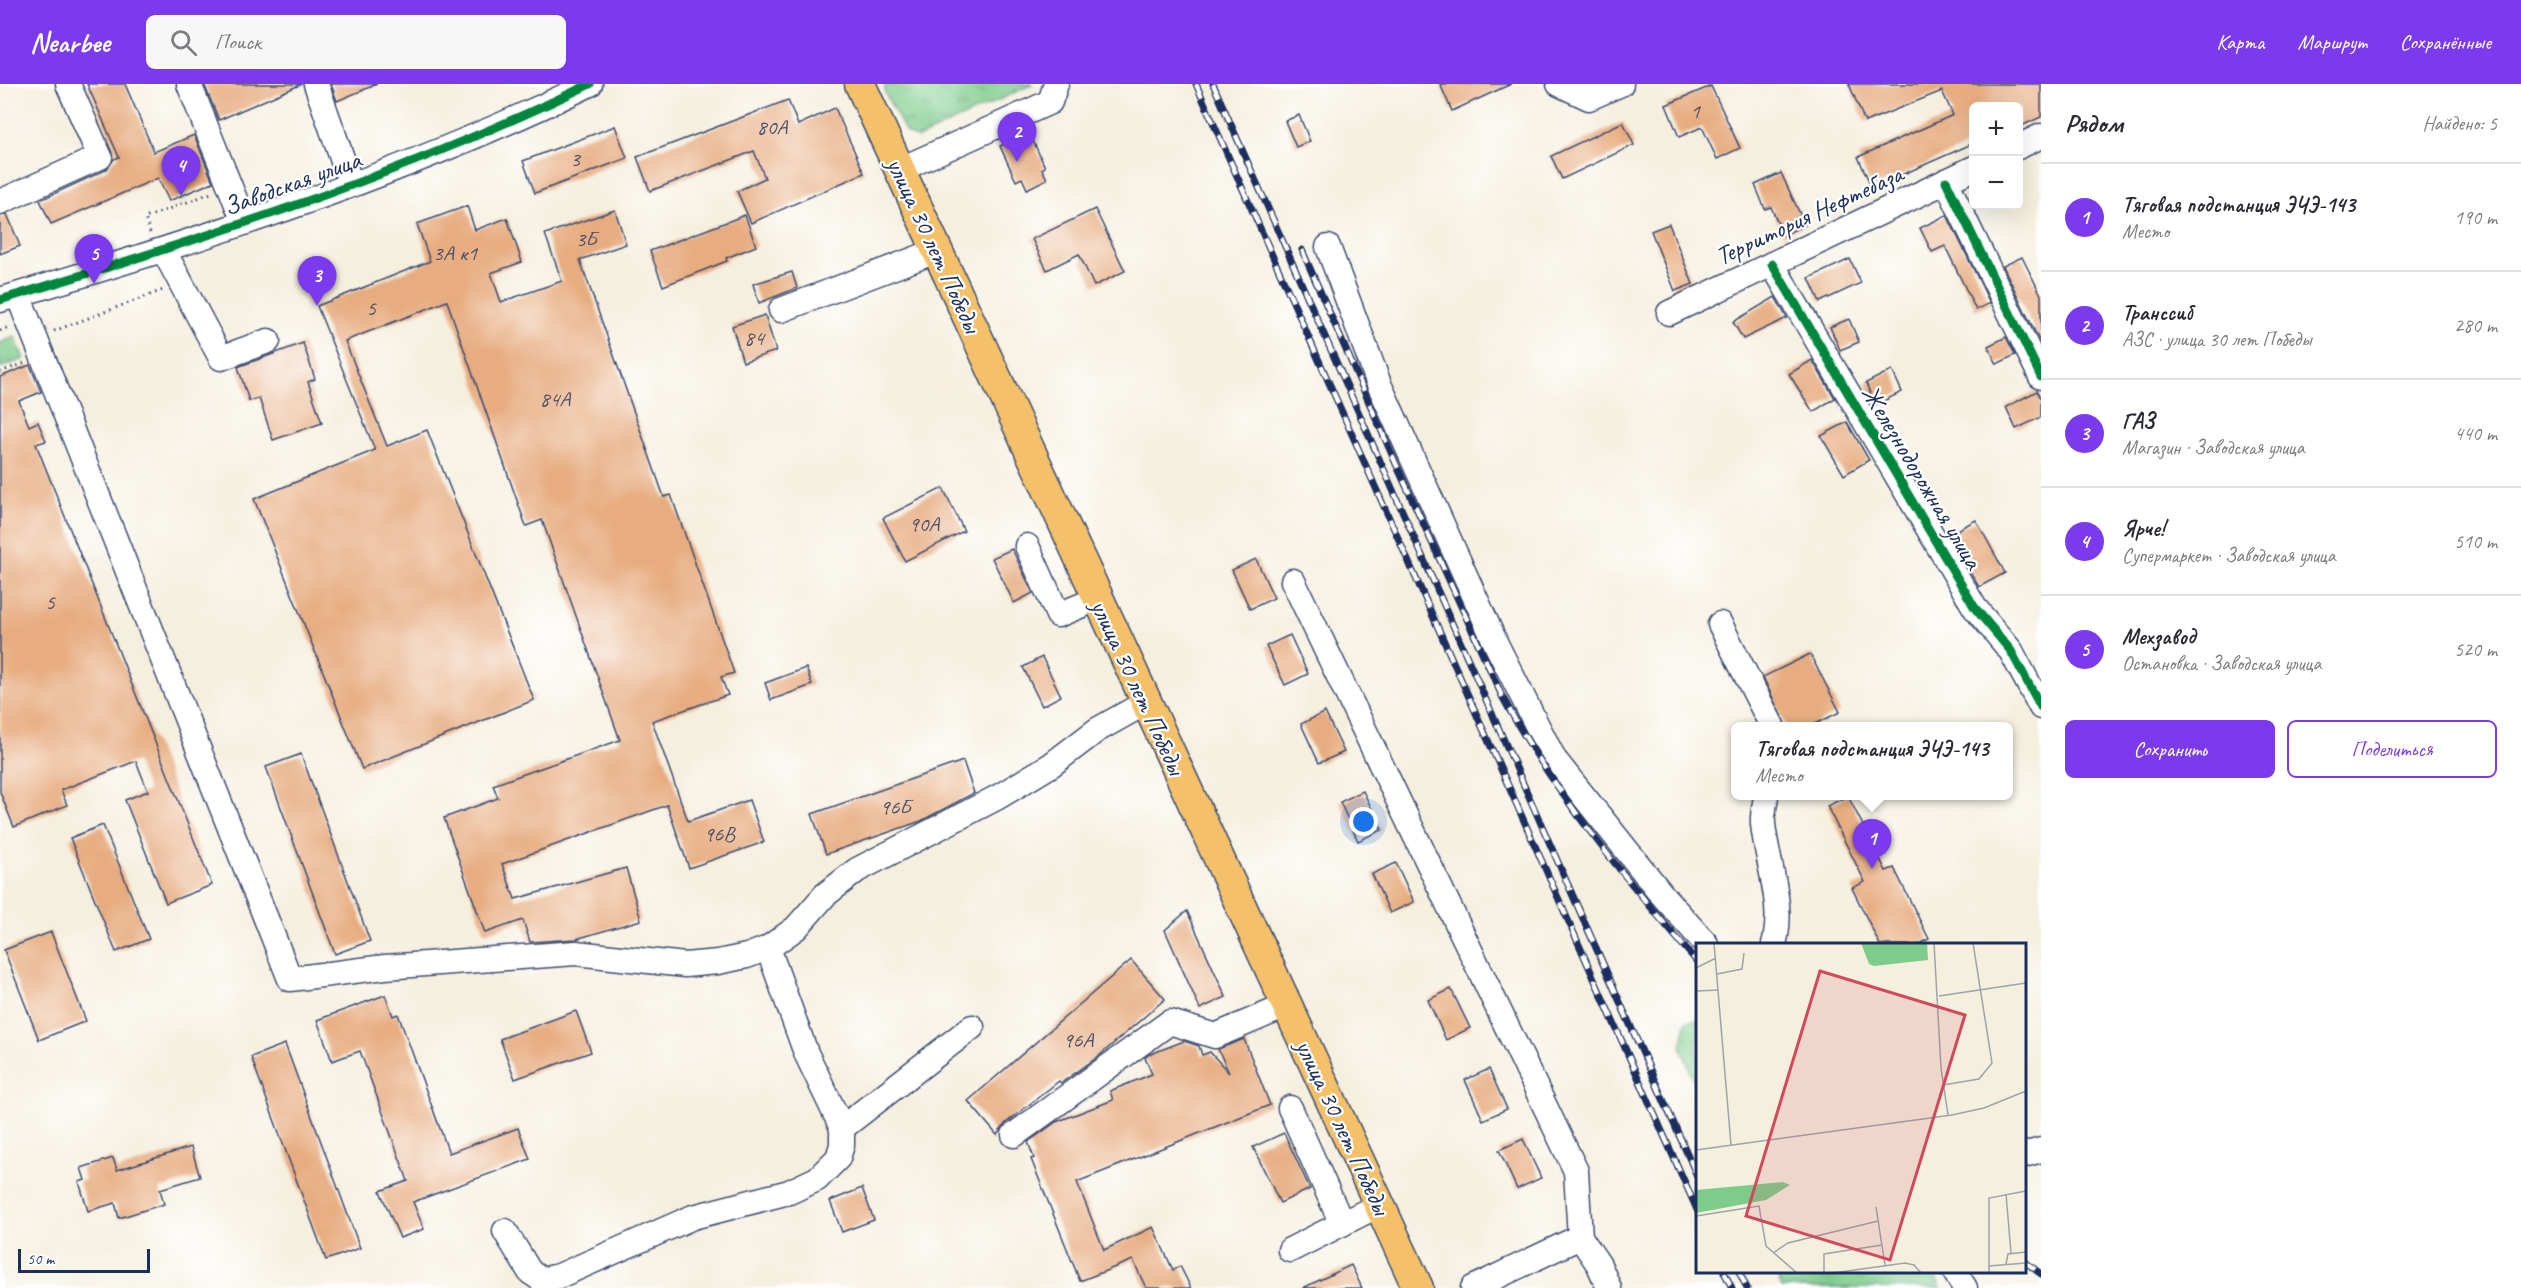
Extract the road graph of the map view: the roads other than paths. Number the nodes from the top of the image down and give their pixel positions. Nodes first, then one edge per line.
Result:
1 (68, 84) edge
2 (189, 84) edge
3 (316, 84) edge
4 (860, 84) edge
5 (1056, 84) edge
6 (1559, 84) edge
7 (1621, 84) edge
8 (586, 85) edge
9 (2041, 136) edge
10 (2023, 145) edge
11 (899, 170) junction
12 (1969, 170) edge
13 (1946, 181) junction
14 (351, 184) junction
15 (0, 202) edge
16 (244, 222) junction
17 (1328, 247) dead end
18 (164, 251) junction
19 (936, 251) junction
20 (1772, 264) junction
21 (9, 298) edge
22 (781, 310) dead end
23 (1669, 313) dead end
24 (268, 341) dead end
25 (2041, 377) edge
26 (1027, 546) dead end
27 (1293, 581) dead end
28 (1097, 599) junction
29 (1720, 624) dead end
30 (1145, 703) junction
31 (2041, 707) edge
32 (1770, 722) edge
33 (1765, 800) edge
34 (1704, 943) edge
35 (1775, 943) edge
36 (768, 948) junction
37 (1287, 1006) junction
38 (972, 1028) dead end
39 (1290, 1108) dead end
40 (842, 1128) junction
41 (1014, 1135) dead end
42 (2041, 1150) edge
43 (2026, 1155) edge
44 (1379, 1205) junction
45 (1342, 1224) junction
46 (505, 1231) dead end
47 (1580, 1238) junction
48 (1290, 1250) dead end
49 (1956, 1273) edge
50 (1418, 1288) edge
51 (1473, 1288) edge
52 (1610, 1288) edge
53 (1965, 1288) edge

1 - 15 street
2 - 16 street
3 - 14 street
4 - 11 main road, улица 30 лет Победы
5 - 11 street
6 - 7 street
8 - 14 street, Заводская улица
9 - 10 street
11 - 19 main road, улица 30 лет Победы
12 - 13 street, Территория Нефтебаза
13 - 20 street, Территория Нефтебаза
13 - 25 street
14 - 16 street, Заводская улица
16 - 18 street, Заводская улица
17 - 34 street
18 - 21 street, Заводская улица
18 - 24 street
19 - 22 street
19 - 28 main road, улица 30 лет Победы
20 - 23 street, Территория Нефтебаза
20 - 31 street, Железнодорожная улица
21 - 36 street
26 - 28 street
27 - 47 street
28 - 30 main road, улица 30 лет Победы
29 - 32 street
30 - 36 street
30 - 37 main road, улица 30 лет Победы
33 - 35 street
36 - 40 street
37 - 41 street
37 - 44 main road, улица 30 лет Победы
38 - 40 street
39 - 45 street
40 - 46 street
42 - 43 street
44 - 45 street
44 - 50 main road, улица 30 лет Победы
45 - 48 street
47 - 51 street
47 - 52 street
49 - 53 street

